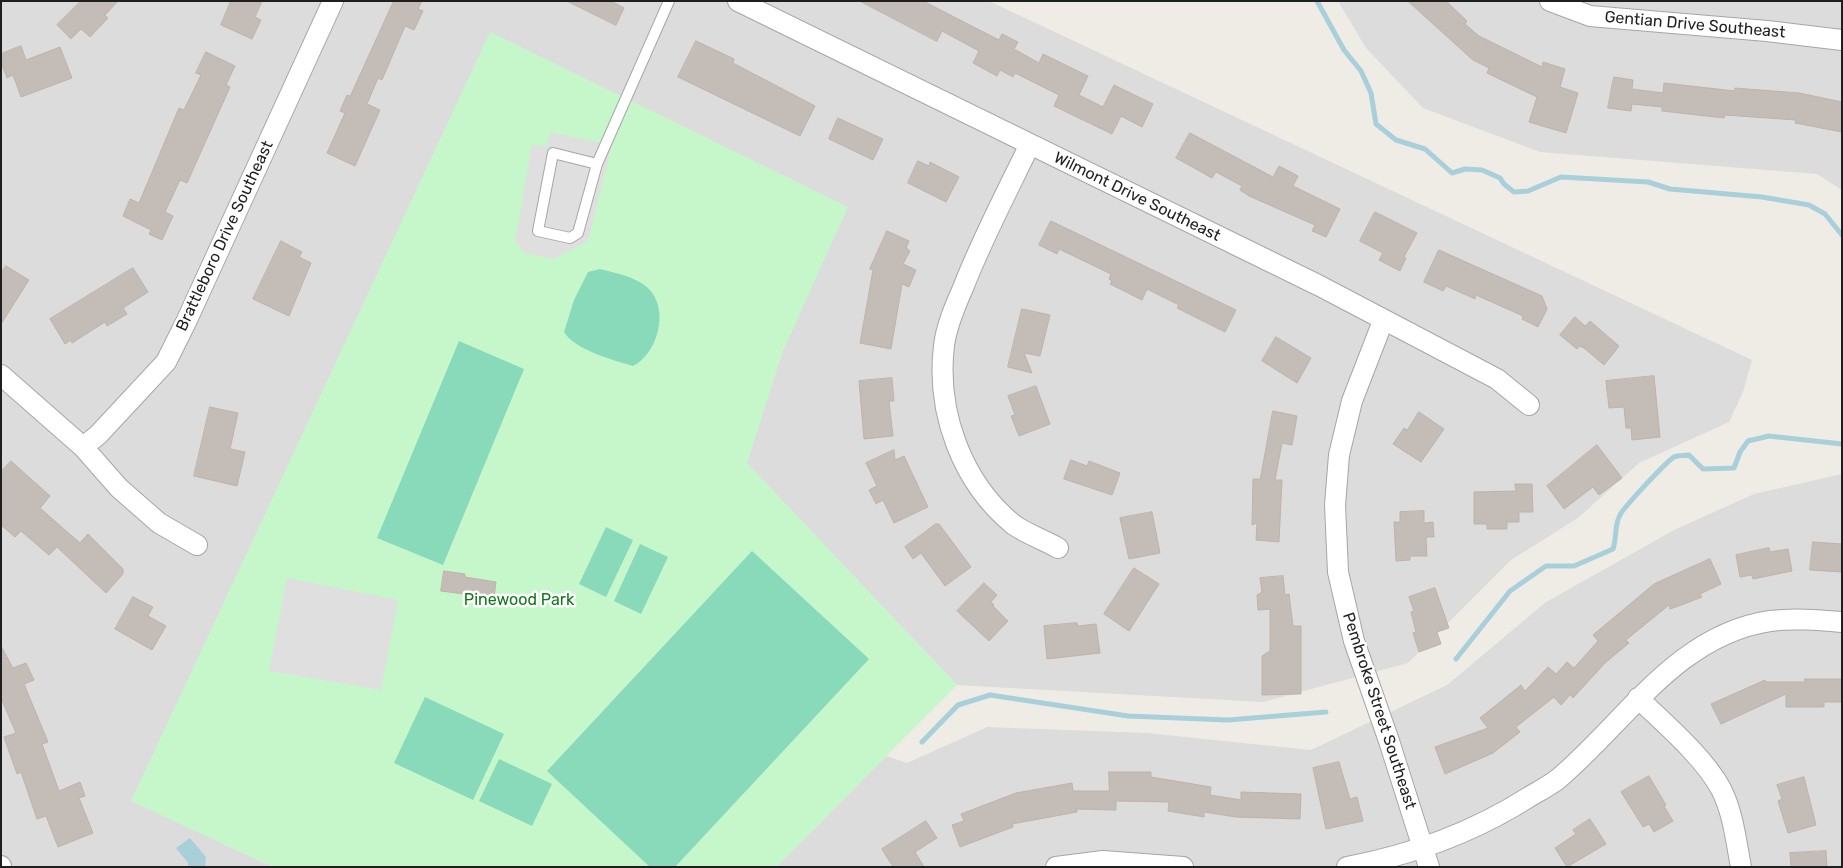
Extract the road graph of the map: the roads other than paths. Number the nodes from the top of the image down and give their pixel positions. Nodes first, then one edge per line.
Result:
1 (333, 1) edge
2 (669, 1) edge
3 (738, 1) edge
4 (1550, 1) edge
5 (1842, 40) edge
6 (1030, 144) junction
7 (597, 164) junction
8 (1383, 321) junction
9 (1, 375) edge
10 (1529, 405) dead end
11 (83, 448) junction
12 (197, 545) dead end
13 (1058, 548) dead end
14 (1842, 622) edge
15 (1638, 698) junction
16 (1426, 858) edge
17 (1056, 867) edge
18 (1183, 867) edge
19 (1347, 867) edge
20 (1741, 867) edge

1 - 11 street, Brattleboro Drive Southeast
2 - 7 lane
3 - 6 street, Wilmont Drive Southeast
4 - 5 street, Gentian Drive Southeast
6 - 8 street, Wilmont Drive Southeast
6 - 13 street
7 - 7 lane
8 - 10 street, Wilmont Drive Southeast
8 - 16 street, Pembroke Street Southeast
9 - 11 street
11 - 12 street
14 - 15 street
15 - 16 street
15 - 20 street
16 - 19 street
17 - 18 street

